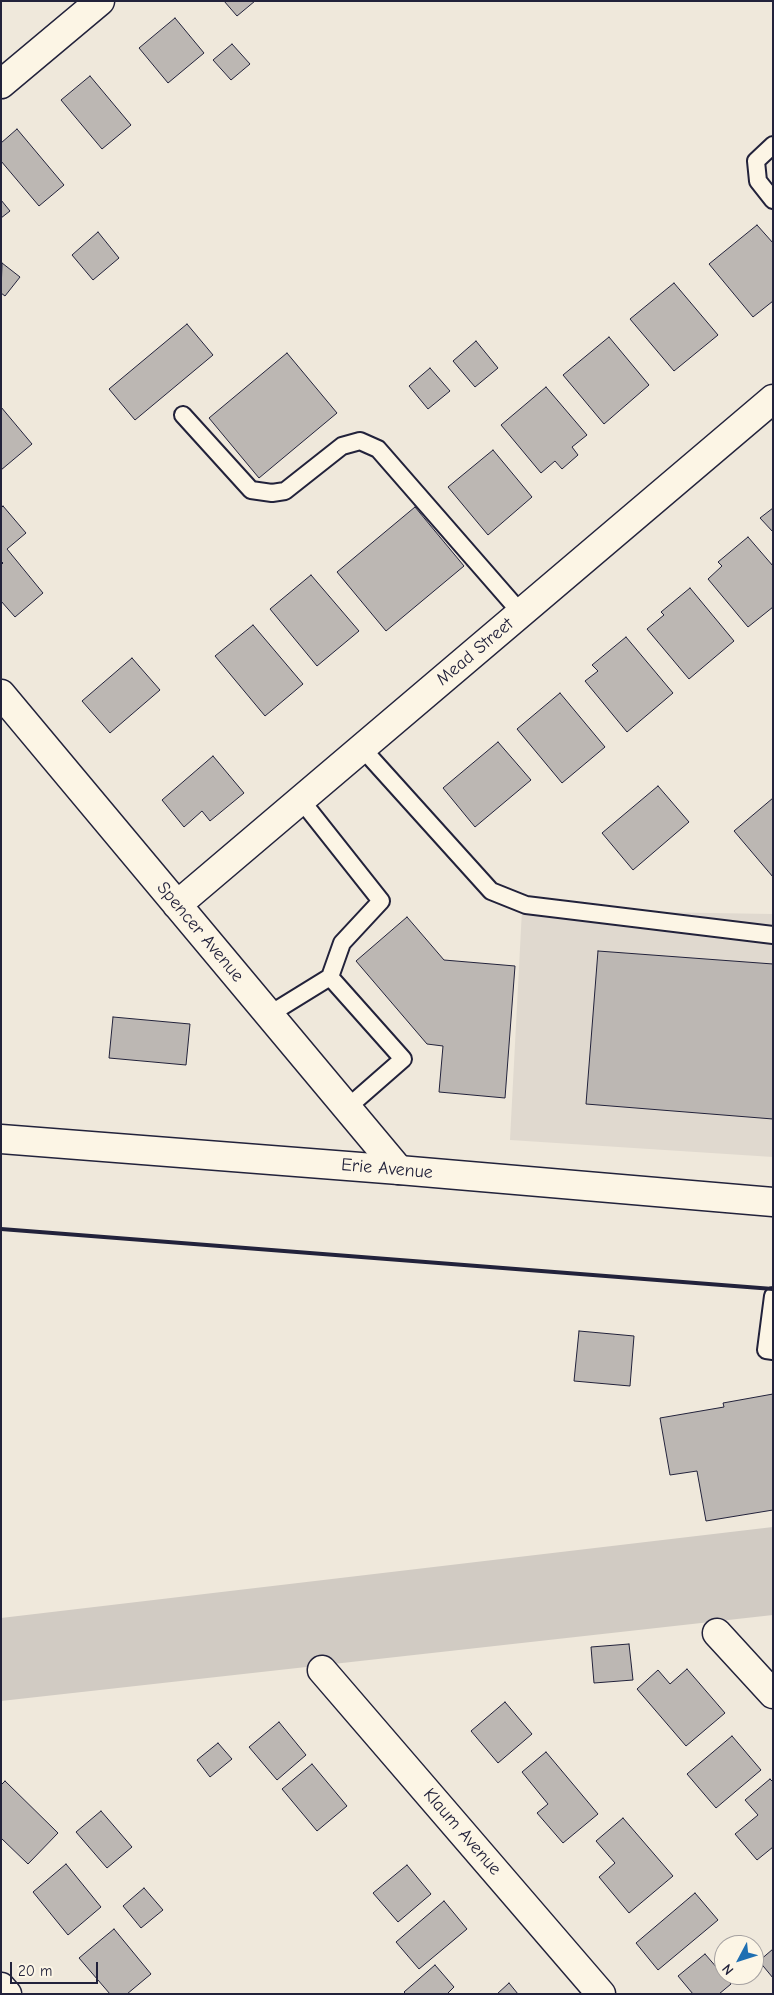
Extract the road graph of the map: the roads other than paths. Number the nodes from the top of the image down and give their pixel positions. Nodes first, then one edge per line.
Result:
1 (100, 1) edge
2 (1, 84) edge
3 (773, 145) edge
4 (773, 200) edge
5 (773, 399) edge
6 (183, 415) dead end
7 (521, 613) junction
8 (1, 694) edge
9 (362, 748) junction
10 (301, 800) junction
11 (177, 904) junction
12 (773, 935) edge
13 (330, 977) junction
14 (270, 1014) junction
15 (347, 1108) junction
16 (1, 1139) edge
17 (399, 1170) junction
18 (773, 1202) edge
19 (773, 1296) edge
20 (773, 1351) edge
21 (717, 1633) dead end
22 (322, 1670) dead end
23 (773, 1694) edge
24 (1, 1987) edge
25 (7, 1994) edge
26 (601, 1994) edge

1 - 2 street
3 - 4 lane
5 - 7 street, Mead Street
6 - 7 lane
7 - 9 street, Mead Street
8 - 11 street, Spencer Avenue
9 - 10 street, Mead Street
9 - 12 lane
10 - 11 street, Mead Street
10 - 13 lane
11 - 14 street, Spencer Avenue
13 - 14 lane
13 - 15 lane
14 - 15 street, Spencer Avenue
15 - 17 street, Spencer Avenue
16 - 17 street, Erie Avenue
17 - 18 street, Erie Avenue
19 - 20 lane
21 - 23 street
22 - 26 street, Klaum Avenue
24 - 25 street

